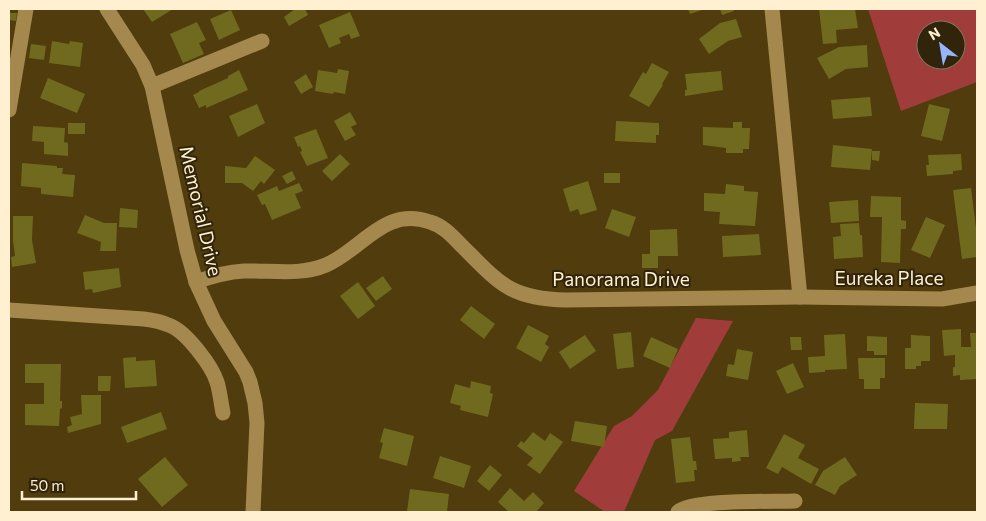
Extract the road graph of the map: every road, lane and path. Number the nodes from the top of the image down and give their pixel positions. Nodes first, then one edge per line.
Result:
1 (26, 9) edge
2 (107, 9) edge
3 (772, 9) edge
4 (262, 41) dead end
5 (152, 86) junction
6 (9, 110) edge
7 (196, 282) junction
8 (977, 293) edge
9 (800, 298) junction
10 (9, 310) edge
11 (222, 413) dead end
12 (795, 501) dead end
13 (253, 512) edge
14 (678, 512) edge

1 - 6 street
2 - 5 street, Memorial Drive
3 - 9 street
4 - 5 street
5 - 7 street, Memorial Drive
7 - 9 street, Panorama Drive
7 - 13 street, Memorial Drive
8 - 9 street, Eureka Place
10 - 11 street
12 - 14 street

